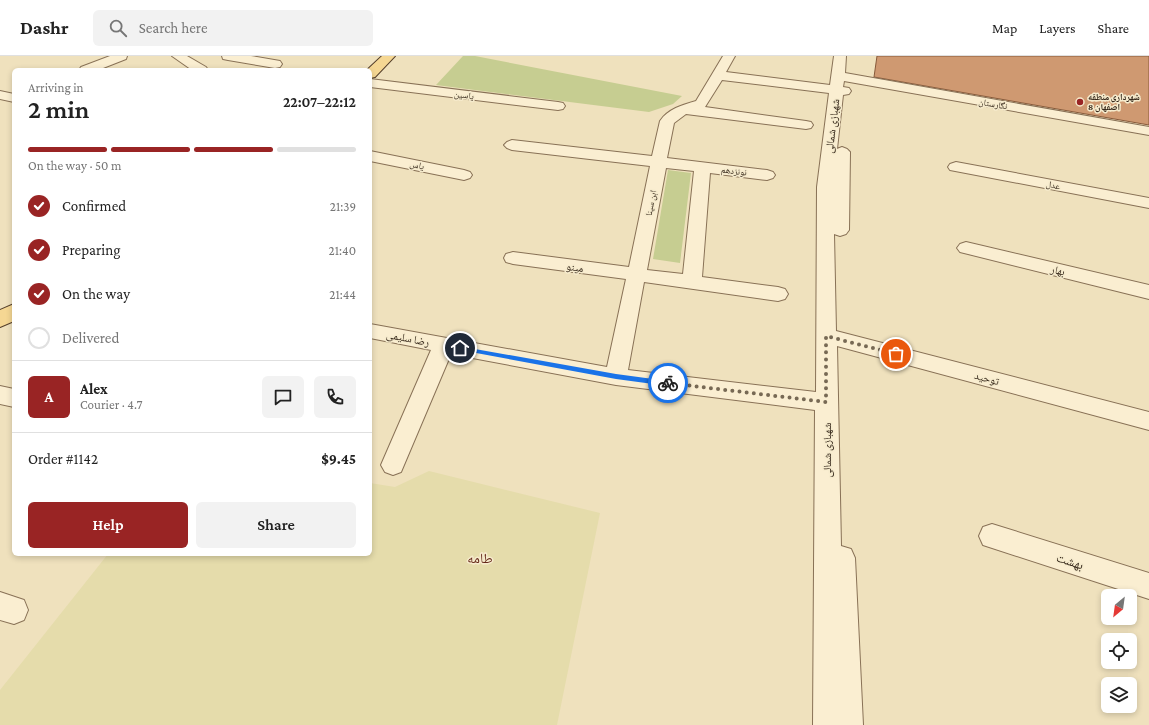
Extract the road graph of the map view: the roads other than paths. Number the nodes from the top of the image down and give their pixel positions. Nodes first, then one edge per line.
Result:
1 (121, 56) edge
2 (178, 56) edge
3 (228, 56) edge
4 (389, 56) edge
5 (729, 56) edge
6 (847, 56) edge
7 (275, 64) dead end
8 (91, 68) edge
9 (208, 68) edge
10 (372, 72) edge
11 (718, 75) junction
12 (841, 78) edge
13 (372, 83) edge
14 (0, 95) edge
15 (12, 98) edge
16 (558, 106) dead end
17 (683, 109) junction
18 (806, 125) dead end
19 (1149, 131) edge
20 (512, 145) dead end
21 (372, 156) edge
22 (659, 161) junction
23 (702, 167) junction
24 (956, 167) dead end
25 (464, 175) dead end
26 (767, 175) dead end
27 (1149, 203) edge
28 (966, 248) dead end
29 (513, 258) dead end
30 (636, 275) junction
31 (692, 282) junction
32 (1149, 292) edge
33 (778, 294) dead end
34 (12, 312) edge
35 (0, 320) edge
36 (372, 331) edge
37 (831, 338) junction
38 (444, 345) junction
39 (616, 377) junction
40 (0, 395) edge
41 (12, 398) edge
42 (826, 402) junction
43 (1149, 421) edge
44 (393, 465) dead end
45 (992, 536) dead end
46 (1149, 586) edge
47 (828, 725) edge
48 (847, 725) edge

1 - 8 street
2 - 9 street
3 - 7 street
3 - 9 street
4 - 10 main road
5 - 11 street, ابن سینا
6 - 12 street, شهبازی شمالی
11 - 12 street, نگارستان
11 - 17 street, ابن سینا
12 - 19 street, نگارستان
12 - 37 street, شهبازی شمالی
13 - 16 street, یاسین
14 - 15 street
17 - 18 street
17 - 22 street, ابن سینا
20 - 22 street, نونزدهم
21 - 25 street, یاس
22 - 23 street, نونزدهم
22 - 30 street, ابن سینا
23 - 26 street, نونزدهم
23 - 31 street
24 - 27 street, عدل
28 - 32 street, بهار
29 - 30 street, مینو
30 - 31 street, مینو
30 - 39 street, ابن سینا
31 - 33 street, مینو
34 - 35 main road
36 - 38 street, رضا سلیمی
37 - 42 street, شهبازی شمالی
37 - 43 street, توحید
37 - 48 street, شهبازی شمالی
38 - 39 street, رضا سلیمی
38 - 44 street
39 - 42 street, رضا سلیمی
40 - 41 street
42 - 47 street, شهبازی شمالی
45 - 46 street, بهشت

